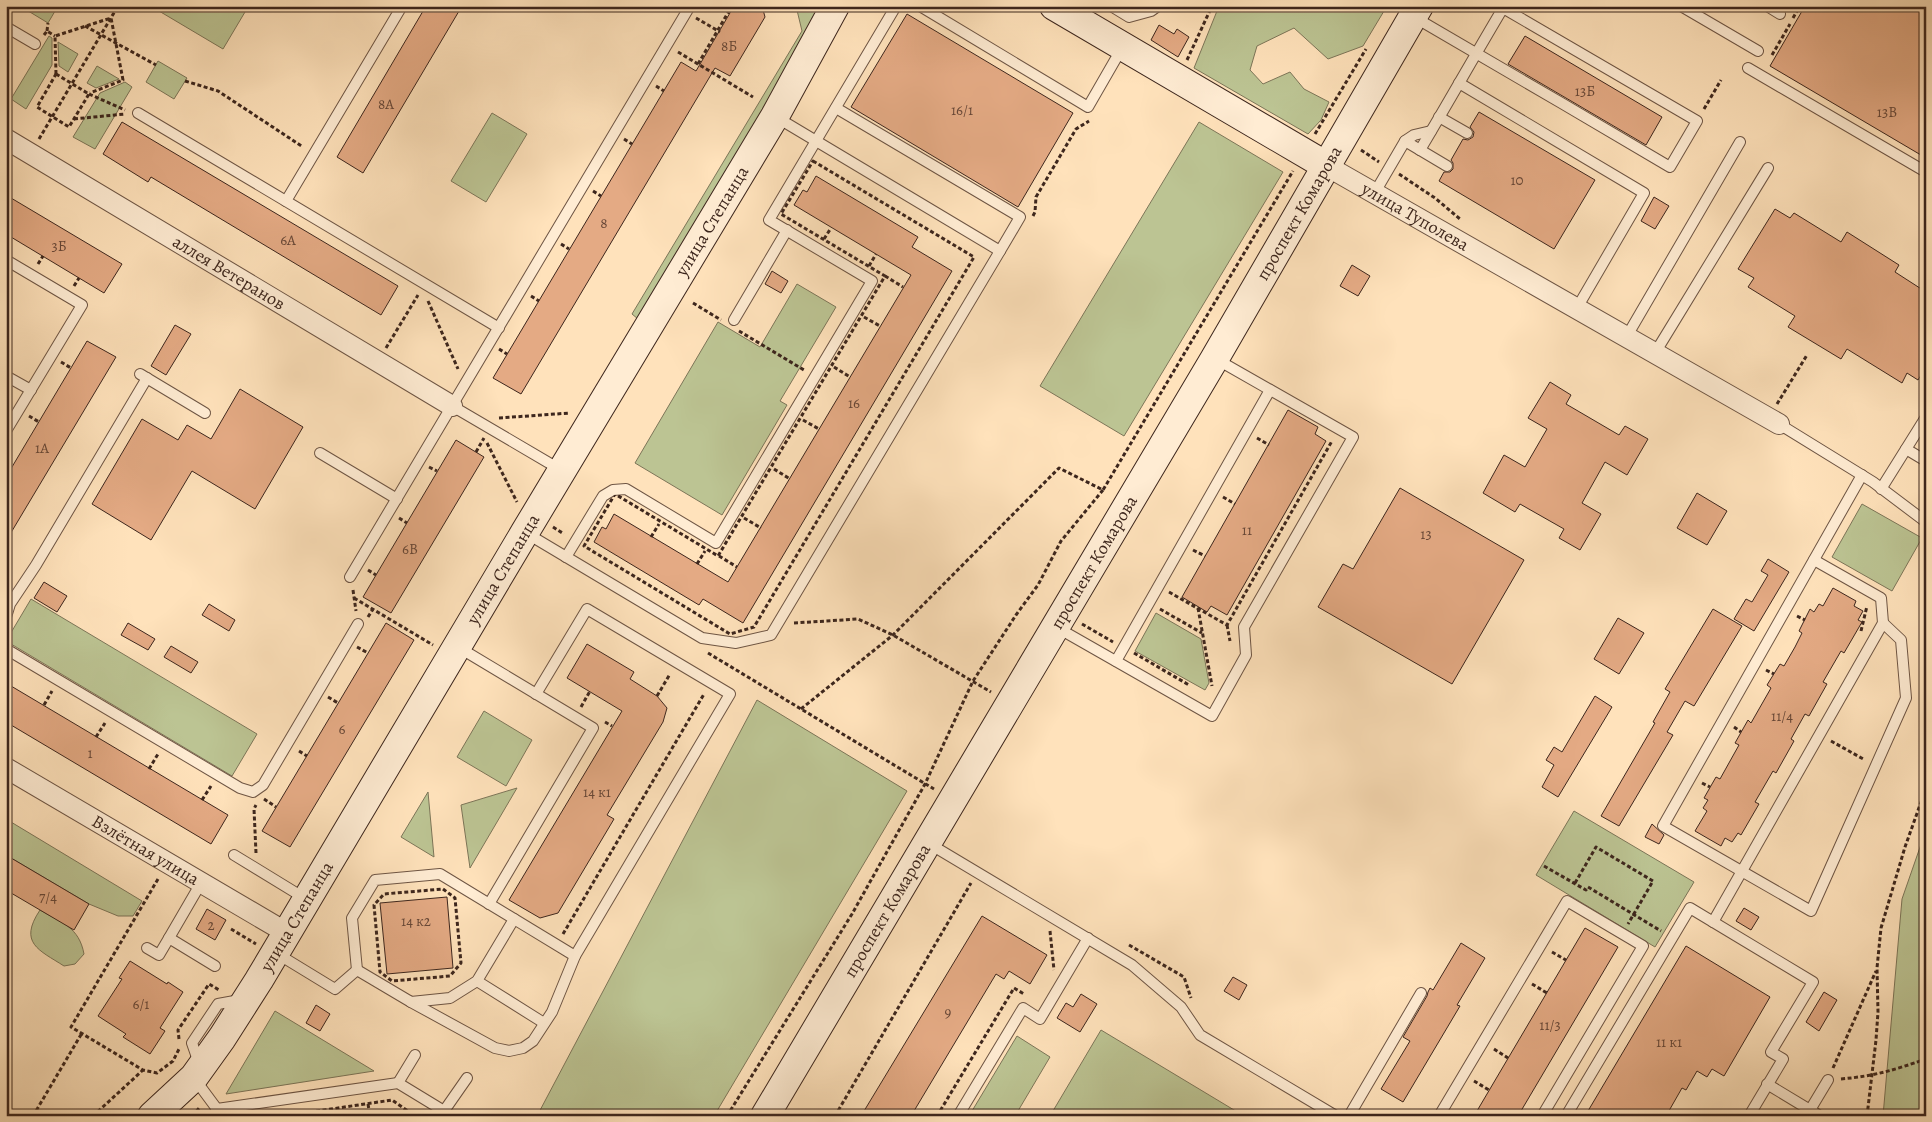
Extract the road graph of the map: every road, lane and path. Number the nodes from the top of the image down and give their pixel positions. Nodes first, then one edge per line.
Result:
1 (118, 6) edge
2 (402, 6) edge
3 (728, 6) edge
4 (835, 6) edge
5 (896, 6) edge
6 (920, 6) edge
7 (1054, 6) edge
8 (1111, 6) edge
9 (1158, 6) edge
10 (1212, 6) edge
11 (1682, 6) edge
12 (1767, 6) edge
13 (1800, 6) edge
14 (688, 9) edge
15 (1416, 11) edge
16 (1780, 14) dead end
17 (111, 18) junction
18 (48, 23) dead end
19 (85, 26) junction
20 (6, 27) edge
21 (47, 31) dead end
22 (718, 31) junction
23 (100, 35) junction
24 (35, 44) dead end
25 (116, 44) junction
26 (667, 46) junction
27 (1123, 47) junction
28 (1367, 47) dead end
29 (1758, 51) dead end
30 (1476, 54) junction
31 (1768, 61) dead end
32 (698, 64) junction
33 (156, 65) dead end
34 (1748, 68) dead end
35 (56, 74) junction
36 (1178, 79) junction
37 (1721, 80) dead end
38 (185, 81) dead end
39 (72, 83) junction
40 (1459, 83) junction
41 (89, 94) junction
42 (753, 97) dead end
43 (836, 108) junction
44 (1705, 108) dead end
45 (138, 113) dead end
46 (775, 116) junction
47 (52, 117) junction
48 (1439, 117) junction
49 (74, 119) junction
50 (1091, 119) dead end
51 (1431, 131) junction
52 (1467, 133) dead end
53 (6, 139) edge
54 (816, 141) junction
55 (1405, 141) junction
56 (1740, 142) dead end
57 (1358, 149) dead end
58 (1420, 150) junction
59 (30, 153) junction
60 (314, 154) junction
61 (1314, 159) junction
62 (1447, 166) dead end
63 (1389, 168) junction
64 (1768, 168) dead end
65 (1926, 172) edge
66 (1374, 194) junction
67 (286, 201) junction
68 (1031, 220) dead end
69 (1463, 222) dead end
70 (831, 228) dead end
71 (787, 230) junction
72 (827, 234) dead end
73 (9, 236) dead end
74 (6, 241) edge
75 (1000, 251) junction
76 (876, 254) dead end
77 (6, 260) edge
78 (872, 260) dead end
79 (885, 276) dead end
80 (423, 286) junction
81 (903, 288) dead end
82 (693, 303) dead end
83 (1576, 308) junction
84 (871, 320) dead end
85 (730, 323) junction
86 (880, 326) dead end
87 (498, 328) junction
88 (1627, 336) junction
89 (1655, 353) junction
90 (1807, 355) dead end
91 (1214, 358) junction
92 (378, 361) junction
93 (841, 371) dead end
94 (6, 376) edge
95 (816, 376) junction
96 (850, 377) dead end
97 (465, 384) junction
98 (31, 390) junction
99 (1270, 390) junction
100 (452, 406) junction
101 (205, 413) dead end
102 (573, 413) dead end
103 (1777, 415) junction
104 (1926, 417) edge
105 (475, 419) junction
106 (810, 424) dead end
107 (819, 429) dead end
108 (1338, 429) junction
109 (6, 431) edge
110 (1261, 441) dead end
111 (480, 445) dead end
112 (1269, 445) dead end
113 (1906, 449) junction
114 (476, 452) dead end
115 (320, 453) dead end
116 (1926, 461) edge
117 (562, 471) junction
118 (780, 474) dead end
119 (1862, 475) junction
120 (790, 479) dead end
121 (1882, 489) junction
122 (1103, 490) junction
123 (615, 494) dead end
124 (397, 499) junction
125 (1228, 500) dead end
126 (1235, 504) dead end
127 (522, 520) junction
128 (751, 522) dead end
129 (1926, 522) edge
130 (760, 528) dead end
131 (656, 529) dead end
132 (652, 537) dead end
133 (1198, 552) dead end
134 (702, 556) dead end
135 (718, 556) dead end
136 (1205, 556) dead end
137 (566, 557) junction
138 (1814, 560) junction
139 (697, 564) dead end
140 (737, 567) dead end
141 (350, 577) joint
142 (1166, 590) dead end
143 (354, 598) junction
144 (1868, 600) dead end
145 (1157, 607) dead end
146 (1198, 608) junction
147 (1797, 616) dead end
148 (6, 617) edge
149 (1805, 620) dead end
150 (1066, 623) junction
151 (1883, 623) junction
152 (358, 624) joint
153 (778, 624) junction
154 (754, 627) dead end
155 (730, 634) dead end
156 (1202, 634) junction
157 (893, 636) junction
158 (1857, 638) dead end
159 (447, 647) junction
160 (1123, 648) junction
161 (6, 649) edge
162 (702, 649) dead end
163 (1116, 661) junction
164 (662, 669) dead end
165 (1766, 670) dead end
166 (670, 674) junction
167 (1774, 674) dead end
168 (676, 678) dead end
169 (1217, 678) dead end
170 (973, 682) junction
171 (1190, 686) dead end
172 (1212, 686) junction
173 (53, 688) dead end
174 (697, 690) dead end
175 (590, 691) dead end
176 (1210, 691) dead end
177 (536, 694) junction
178 (657, 696) dead end
179 (1010, 703) junction
180 (44, 705) dead end
181 (580, 707) dead end
182 (801, 709) junction
183 (106, 720) dead end
184 (606, 723) dead end
185 (612, 726) dead end
186 (1734, 727) dead end
187 (1741, 732) dead end
188 (1820, 734) junction
189 (96, 737) dead end
190 (159, 752) dead end
191 (1876, 766) junction
192 (6, 768) edge
193 (149, 768) dead end
194 (1702, 783) dead end
195 (212, 784) dead end
196 (925, 784) junction
197 (1710, 787) dead end
198 (1926, 788) edge
199 (261, 797) dead end
200 (202, 800) dead end
201 (952, 800) junction
202 (276, 807) dead end
203 (254, 808) dead end
204 (927, 842) junction
205 (234, 855) dead end
206 (168, 863) junction
207 (1544, 866) dead end
208 (256, 869) junction
209 (1742, 871) junction
210 (973, 880) dead end
211 (201, 883) junction
212 (1574, 883) junction
213 (307, 899) junction
214 (489, 904) junction
215 (1633, 914) junction
216 (514, 919) junction
217 (1713, 922) junction
218 (231, 929) dead end
219 (1056, 931) dead end
220 (169, 938) junction
221 (383, 938) dead end
222 (560, 938) dead end
223 (1088, 938) junction
224 (1672, 938) junction
225 (377, 939) junction
226 (273, 944) junction
227 (147, 948) dead end
228 (1550, 951) dead end
229 (574, 956) junction
230 (1566, 960) dead end
231 (216, 966) dead end
232 (1877, 968) junction
233 (357, 970) junction
234 (1058, 971) dead end
235 (478, 981) junction
236 (1531, 983) dead end
237 (1422, 993) dead end
238 (1547, 993) dead end
239 (1031, 998) dead end
240 (411, 1002) junction
241 (544, 1023) junction
242 (82, 1033) junction
243 (1492, 1048) dead end
244 (415, 1055) dead end
245 (1508, 1058) dead end
246 (1926, 1059) edge
247 (197, 1072) junction
248 (1871, 1076) junction
249 (467, 1078) dead end
250 (1473, 1080) dead end
251 (1828, 1080) junction
252 (398, 1083) junction
253 (1767, 1084) junction
254 (1489, 1090) dead end
255 (368, 1104) junction
256 (215, 1113) edge
257 (444, 1113) edge
258 (1808, 1113) edge
259 (316, 1114) edge
260 (33, 1116) edge
261 (93, 1116) edge
262 (152, 1116) edge
263 (284, 1116) edge
264 (370, 1116) edge
265 (415, 1116) edge
266 (727, 1116) edge
267 (765, 1116) edge
268 (835, 1116) edge
269 (937, 1116) edge
270 (958, 1116) edge
271 (1336, 1116) edge
272 (1348, 1116) edge
273 (1439, 1116) edge
274 (1542, 1116) edge
275 (1566, 1116) edge
276 (1749, 1116) edge
277 (1820, 1116) edge
278 (1867, 1116) edge

1 - 17 path
2 - 60 lane
3 - 22 path
4 - 46 street, улица Степанца
5 - 43 lane
6 - 27 lane
7 - 27 street, улица Туполева
8 - 9 lane
10 - 36 path
11 - 29 lane
12 - 16 lane
13 - 31 path
14 - 22 path
14 - 26 lane
15 - 30 lane
15 - 61 street, проспект Комарова
17 - 19 path
17 - 23 path
17 - 25 path
18 - 21 path
19 - 23 path
19 - 35 path
20 - 24 lane
22 - 32 path
23 - 25 path
23 - 39 path
25 - 33 path
25 - 41 path
26 - 32 path
26 - 87 lane
27 - 36 street, улица Туполева
28 - 61 path
30 - 30 lane
30 - 40 lane
32 - 42 path
34 - 65 lane
35 - 39 path
35 - 47 path
36 - 61 street, улица Туполева
37 - 44 path
38 - 60 path
39 - 41 path
39 - 47 path
40 - 48 lane
40 - 83 lane
41 - 49 path
41 - 49 path
43 - 54 lane
43 - 75 lane
45 - 67 lane
46 - 54 lane
46 - 117 street, улица Степанца
47 - 49 path
47 - 59 path
48 - 51 lane
48 - 52 lane
50 - 68 path
51 - 55 lane
51 - 58 lane
53 - 59 street, аллея Ветеранов
54 - 71 lane
54 - 75 lane
55 - 58 lane
55 - 63 lane
56 - 88 lane
57 - 63 path
58 - 62 lane
59 - 92 street, аллея Ветеранов
60 - 67 lane
61 - 66 street, улица Туполева
61 - 91 street, проспект Комарова
61 - 122 path
63 - 66 lane
63 - 69 path
64 - 89 lane
66 - 83 street, улица Туполева
67 - 80 lane
70 - 72 path
71 - 85 lane
71 - 95 lane
73 - 74 path
75 - 153 lane
76 - 78 path
77 - 98 lane
79 - 81 path
80 - 87 lane
80 - 92 path
80 - 97 path
82 - 85 path
83 - 88 street, улица Туполева
84 - 86 path
85 - 95 path
87 - 97 lane
88 - 89 street, улица Туполева
89 - 103 street, улица Туполева
90 - 103 path
91 - 99 lane
91 - 150 street, проспект Комарова
92 - 100 street, аллея Ветеранов
93 - 96 path
94 - 98 lane
95 - 137 lane
97 - 100 lane
98 - 109 lane
99 - 108 lane
99 - 160 lane
100 - 105 lane
100 - 124 lane
101 - 148 lane
102 - 105 path
103 - 119 lane
104 - 113 lane
105 - 117 lane
105 - 127 path
106 - 107 path
108 - 146 path
108 - 163 lane
110 - 112 path
111 - 114 path
113 - 116 lane
113 - 121 lane
115 - 124 lane
117 - 127 street, улица Степанца
118 - 120 path
119 - 121 lane
119 - 138 lane
121 - 129 lane
122 - 157 path
122 - 170 path
123 - 155 path
124 - 141 lane
125 - 126 path
127 - 137 lane
127 - 159 street, улица Степанца
128 - 130 path
131 - 132 path
133 - 136 path
134 - 139 path
135 - 140 path
137 - 153 lane
138 - 151 lane
138 - 209 lane
141 - 143 path
142 - 146 path
143 - 152 path
143 - 159 path
144 - 158 path
145 - 156 path
146 - 156 path
147 - 149 path
150 - 160 path
150 - 163 lane
150 - 179 street, проспект Комарова
151 - 188 lane
151 - 191 lane
152 - 161 lane
153 - 154 path
153 - 157 path
156 - 172 path
157 - 170 path
157 - 182 path
159 - 177 lane
159 - 213 street, улица Степанца
160 - 163 lane
160 - 171 path
162 - 182 path
164 - 166 path
165 - 167 path
166 - 168 path
166 - 178 path
169 - 172 path
170 - 179 path
170 - 196 path
172 - 176 path
173 - 180 path
174 - 222 path
175 - 181 path
177 - 214 lane
177 - 229 lane
179 - 201 street, проспект Комарова
182 - 196 path
183 - 189 path
184 - 185 path
186 - 187 path
188 - 191 path
188 - 209 lane
190 - 193 path
191 - 209 lane
192 - 206 street, Взлётная улица
194 - 197 path
195 - 200 path
196 - 201 path
196 - 266 path
198 - 232 path
199 - 202 path
201 - 204 street, проспект Комарова
203 - 208 path
204 - 223 lane
204 - 267 street, проспект Комарова
205 - 208 lane
206 - 211 street, Взлётная улица
206 - 242 path
207 - 212 path
208 - 213 lane
209 - 217 lane
210 - 268 path
211 - 220 lane
211 - 226 street, Взлётная улица
212 - 215 path
212 - 215 path
213 - 226 street, улица Степанца
214 - 216 lane
214 - 233 lane
215 - 224 path
216 - 229 lane
216 - 235 lane
217 - 224 lane
217 - 253 lane
218 - 226 path
219 - 234 path
220 - 227 lane
220 - 231 lane
221 - 225 path
223 - 270 lane
223 - 271 lane
224 - 275 lane
225 - 225 path
226 - 233 lane
226 - 247 street, улица Степанца
228 - 230 path
229 - 241 lane
232 - 248 path
232 - 251 path
233 - 240 lane
235 - 240 lane
235 - 241 lane
236 - 238 path
237 - 272 lane
239 - 269 path
240 - 241 lane
242 - 260 path
242 - 261 path
243 - 245 path
244 - 252 lane
246 - 248 path
247 - 256 lane
247 - 262 street, улица Степанца
248 - 251 path
248 - 278 path
249 - 257 lane
250 - 254 path
251 - 258 lane
252 - 256 lane
252 - 257 lane
253 - 258 lane
253 - 276 lane
255 - 259 path
255 - 264 path
255 - 265 path
258 - 277 lane
259 - 263 path
273 - 274 lane

